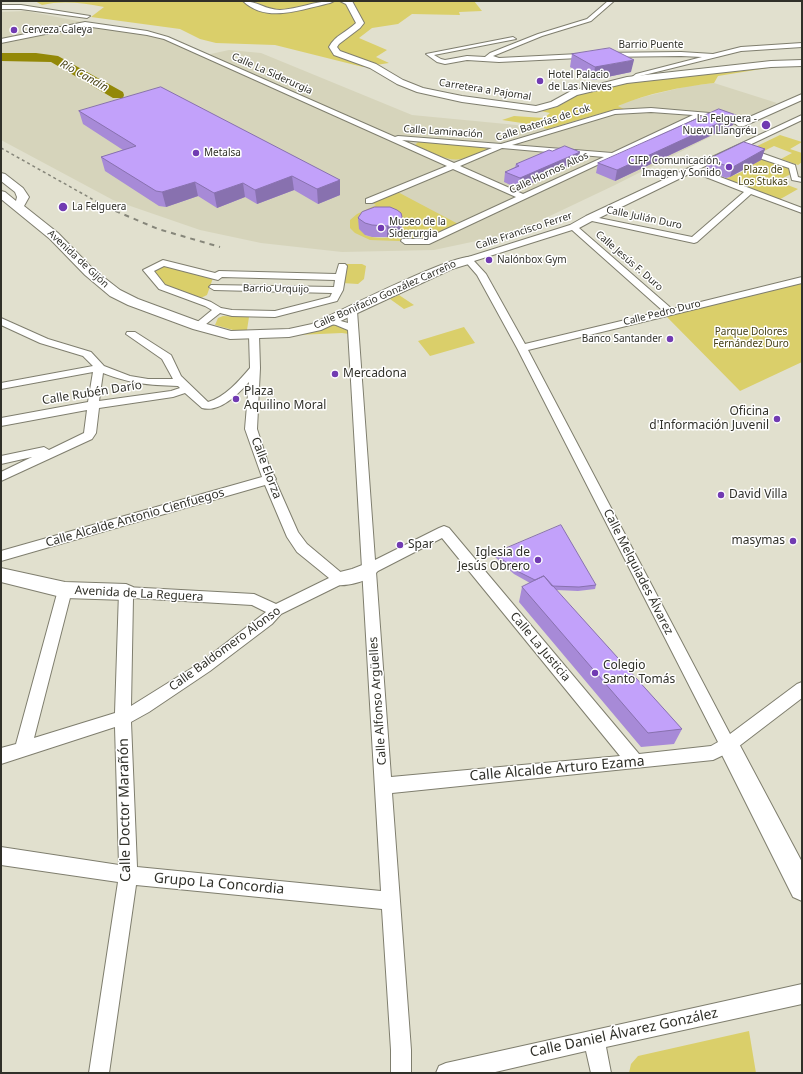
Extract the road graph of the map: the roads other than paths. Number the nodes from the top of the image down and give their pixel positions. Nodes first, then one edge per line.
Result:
1 (247, 1) edge
2 (330, 1) edge
3 (344, 1) edge
4 (611, 1) edge
5 (1, 7) edge
6 (87, 16) dead end
7 (8, 34) dead end
8 (540, 35) junction
9 (14, 38) junction
10 (1, 41) edge
11 (802, 45) edge
12 (712, 56) junction
13 (494, 59) junction
14 (802, 63) edge
15 (637, 79) junction
16 (802, 97) edge
17 (698, 113) junction
18 (802, 117) edge
19 (793, 122) junction
20 (744, 123) joint
21 (802, 124) edge
22 (390, 137) junction
23 (502, 146) junction
24 (738, 148) junction
25 (614, 155) junction
26 (453, 166) junction
27 (692, 169) junction
28 (1, 176) edge
29 (802, 180) edge
30 (750, 191) junction
31 (1, 194) edge
32 (523, 197) junction
33 (369, 201) dead end
34 (17, 206) junction
35 (802, 211) edge
36 (589, 218) junction
37 (573, 227) junction
38 (405, 241) dead end
39 (468, 260) junction
40 (342, 266) dead end
41 (219, 273) junction
42 (340, 277) junction
43 (802, 280) edge
44 (214, 287) junction
45 (338, 290) junction
46 (208, 304) junction
47 (218, 310) junction
48 (352, 311) junction
49 (670, 311) junction
50 (1, 321) edge
51 (330, 321) junction
52 (198, 326) junction
53 (354, 329) junction
54 (131, 334) dead end
55 (254, 336) junction
56 (522, 348) junction
57 (100, 368) junction
58 (255, 368) junction
59 (1, 386) edge
60 (183, 386) junction
61 (93, 405) junction
62 (1, 422) edge
63 (65, 447) junction
64 (1, 460) edge
65 (1, 477) edge
66 (270, 479) junction
67 (444, 531) joint
68 (1, 556) edge
69 (370, 569) junction
70 (1, 575) edge
71 (339, 579) junction
72 (65, 590) junction
73 (126, 592) junction
74 (276, 610) junction
75 (802, 689) edge
76 (123, 718) junction
77 (728, 745) junction
78 (22, 749) junction
79 (1, 756) edge
80 (635, 762) junction
81 (384, 786) junction
82 (1, 856) edge
83 (128, 876) junction
84 (802, 888) edge
85 (390, 900) junction
86 (802, 994) edge
87 (594, 1039) junction
88 (99, 1073) edge
89 (401, 1073) edge
90 (446, 1073) edge
91 (601, 1073) edge

1 - 2 street
3 - 15 street, Carretera a Pajomal
4 - 8 street, Barrio Puente
5 - 6 street
7 - 9 street
8 - 13 street, Barrio Puente
8 - 13 street, Barrio Puente
9 - 10 street, Calle La Siderurgia
9 - 22 street, Calle La Siderurgia
11 - 12 street
12 - 13 street, Barrio Puente
12 - 15 street
14 - 15 street, Carretera a Pajomal
16 - 20 street
17 - 20 street, Calle Baterías de Cok
17 - 23 street, Calle Baterías de Cok
17 - 25 street, Calle Hornos Altos
18 - 19 street, Calle Francisco Ferrer
19 - 21 street
19 - 24 street, Calle Francisco Ferrer
22 - 23 street, Calle Laminación
22 - 26 street, Calle La Siderurgia
23 - 25 street, Calle Laminación
23 - 26 street, Calle Baterías de Cok
24 - 27 street, Calle Francisco Ferrer
24 - 29 street
25 - 32 street, Calle Hornos Altos
26 - 32 street, Calle La Siderurgia
26 - 33 street, Calle Baterías de Cok
27 - 30 street
27 - 36 street, Calle Francisco Ferrer
28 - 34 street
30 - 35 street
30 - 36 street, Calle Julián Duro
31 - 34 street, Avenida de Gijón
32 - 38 street, Calle Hornos Altos
34 - 52 street, Avenida de Gijón
36 - 37 street, Calle Francisco Ferrer
37 - 39 street, Calle Francisco Ferrer
37 - 49 street, Calle Jesús F. Duro
39 - 48 street, Calle Bonifacio González Carreño
39 - 56 street, Calle Melquiades Álvarez
40 - 42 street
41 - 42 street, Barrio Urquijo
41 - 44 street
41 - 46 street, Barrio Urquijo
42 - 45 street
43 - 49 street, Calle Pedro Duro
44 - 45 street, Barrio Urquijo
44 - 46 street
45 - 47 street, Barrio Urquijo
46 - 47 street, Barrio Urquijo
47 - 52 street
48 - 51 street, Calle Bonifacio González Carreño
48 - 53 street, Calle Alfonso Argüelles
49 - 56 street, Calle Pedro Duro
50 - 57 street
51 - 53 street
51 - 55 street, Calle Bonifacio González Carreño
52 - 55 street, Avenida de Gijón
53 - 69 street, Calle Alfonso Argüelles
54 - 60 street
55 - 58 street, Calle Elorza
56 - 77 street, Calle Melquiades Álvarez
57 - 59 street
57 - 60 street
57 - 61 street
58 - 60 street
58 - 66 street, Calle Elorza
60 - 61 street, Calle Rubén Darío
61 - 62 street, Calle Rubén Darío
61 - 63 street
63 - 64 street
63 - 65 street
66 - 68 street, Calle Alcalde Antonio Cienfuegos
66 - 71 street, Calle Elorza
67 - 69 street, Calle Baldomero Alonso
67 - 80 street, Calle La Justicia
69 - 71 street, Calle Baldomero Alonso
69 - 81 street, Calle Alfonso Argüelles
70 - 72 street, Avenida de La Reguera
71 - 74 street, Calle Baldomero Alonso
72 - 73 street, Avenida de La Reguera
72 - 78 street
73 - 74 street, Avenida de La Reguera
73 - 76 street, Calle Doctor Marañón
74 - 76 street, Calle Baldomero Alonso
75 - 77 street, Calle Alcalde Arturo Ezama
76 - 78 street, Calle Baldomero Alonso
76 - 83 street, Calle Doctor Marañón
77 - 80 street, Calle Alcalde Arturo Ezama
77 - 84 street, Calle Melquiades Álvarez
78 - 79 street, Calle Baldomero Alonso
80 - 81 street, Calle Alcalde Arturo Ezama
81 - 85 street, Calle Alfonso Argüelles
82 - 83 street, Grupo La Concordia
83 - 85 street, Grupo La Concordia
83 - 88 street, Calle Doctor Marañón
85 - 89 street, Calle Alfonso Argüelles
86 - 87 street, Calle Daniel Álvarez González
87 - 90 street, Calle Daniel Álvarez González
87 - 91 street

